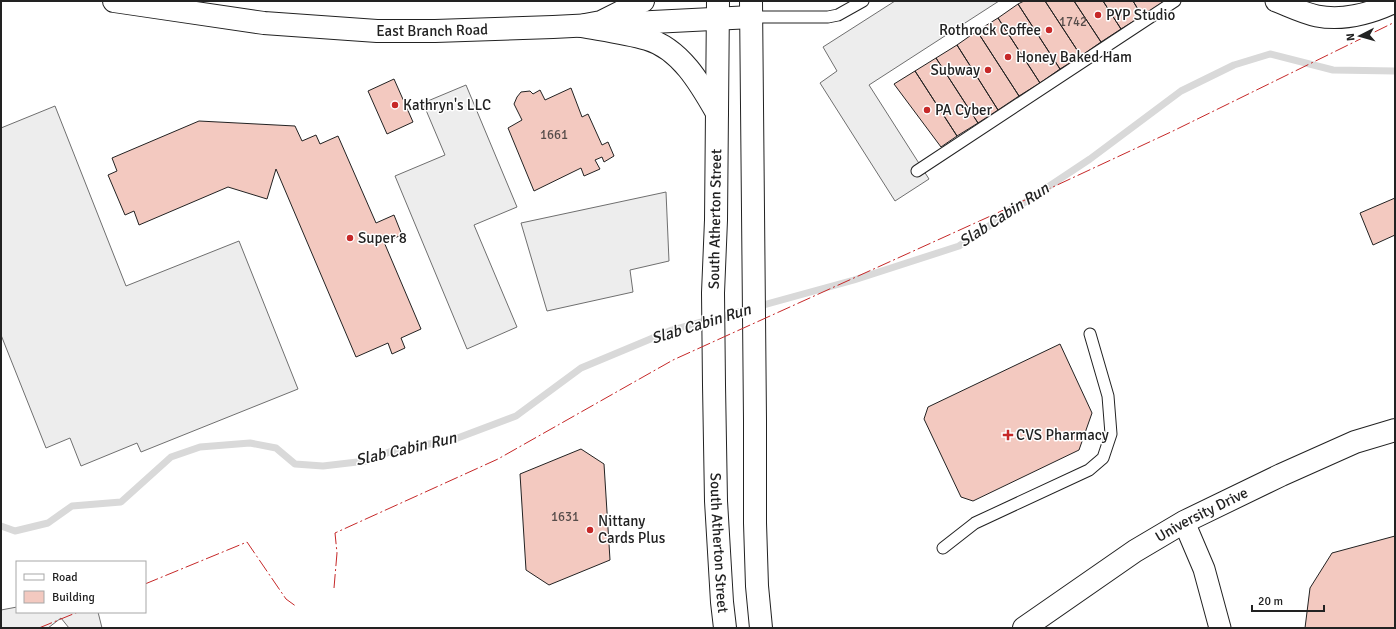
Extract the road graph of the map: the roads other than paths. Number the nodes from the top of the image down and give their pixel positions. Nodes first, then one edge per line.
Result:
1 (114, 1) edge
2 (643, 1) edge
3 (863, 1) edge
4 (1175, 1) edge
5 (1276, 1) edge
6 (1395, 2) edge
7 (752, 9) edge
8 (719, 10) edge
9 (581, 26) junction
10 (717, 113) junction
11 (917, 171) dead end
12 (1090, 334) dead end
13 (1395, 430) edge
14 (1184, 522) junction
15 (943, 548) dead end
16 (725, 628) edge
17 (761, 628) edge
18 (1024, 628) edge
19 (1220, 628) edge

1 - 9 main road, East Branch Road
2 - 9 main road
3 - 7 lane
4 - 11 lane
5 - 6 street
7 - 8 main road, East Branch Road
7 - 17 main road
8 - 9 main road, East Branch Road
8 - 10 main road, South Atherton Street
9 - 10 main road
10 - 16 main road, South Atherton Street
12 - 15 lane
13 - 14 main road, University Drive
14 - 18 main road, University Drive
14 - 19 street

